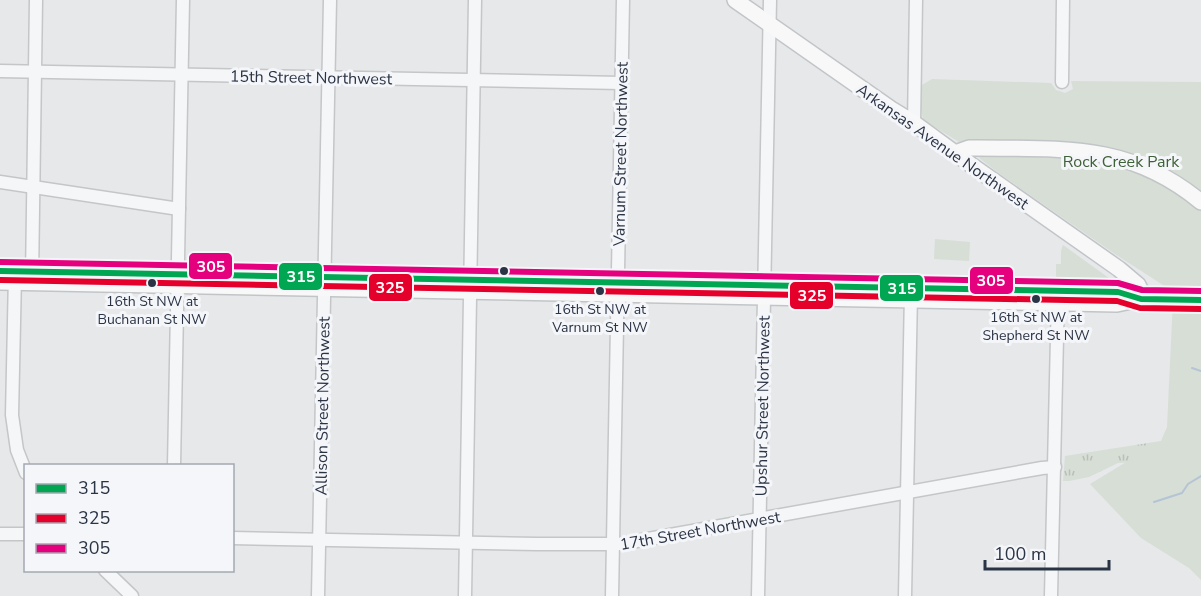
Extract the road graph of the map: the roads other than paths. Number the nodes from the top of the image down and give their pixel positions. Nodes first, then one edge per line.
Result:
1 (36, 0) edge
2 (183, 0) edge
3 (330, 0) edge
4 (475, 0) edge
5 (623, 0) edge
6 (735, 0) edge
7 (770, 0) edge
8 (916, 0) edge
9 (1063, 0) edge
10 (769, 24) junction
11 (0, 71) edge
12 (35, 72) junction
13 (181, 74) junction
14 (328, 77) junction
15 (474, 80) junction
16 (621, 82) junction
17 (1062, 82) dead end
18 (914, 123) junction
19 (998, 148) junction
20 (955, 153) junction
21 (989, 178) junction
22 (0, 182) edge
23 (33, 187) junction
24 (1201, 202) edge
25 (179, 209) junction
26 (8, 277) edge
27 (32, 277) junction
28 (178, 279) junction
29 (325, 283) junction
30 (470, 286) junction
31 (618, 288) junction
32 (764, 292) junction
33 (911, 294) junction
34 (1058, 297) junction
35 (1141, 299) junction
36 (1201, 300) edge
37 (174, 464) edge
38 (24, 467) edge
39 (1055, 467) junction
40 (907, 493) junction
41 (760, 519) junction
42 (0, 534) edge
43 (24, 534) edge
44 (234, 538) edge
45 (319, 540) junction
46 (466, 543) junction
47 (613, 545) junction
48 (107, 572) edge
49 (132, 596) edge
50 (318, 596) edge
51 (465, 596) edge
52 (612, 596) edge
53 (758, 596) edge
54 (905, 596) edge
55 (1051, 596) edge

1 - 12 street
2 - 13 street
3 - 14 street, Allison Street Northwest
4 - 15 street
5 - 16 street, Varnum Street Northwest
6 - 10 main road, Arkansas Avenue Northwest
7 - 10 street, Upshur Street Northwest
8 - 18 street
9 - 17 street
10 - 18 main road, Arkansas Avenue Northwest
10 - 32 street, Upshur Street Northwest
11 - 12 street, 15th Street Northwest
12 - 13 street, 15th Street Northwest
12 - 23 street
13 - 14 street, 15th Street Northwest
13 - 25 street
14 - 15 street, 15th Street Northwest
14 - 29 street, Allison Street Northwest
15 - 16 street, 15th Street Northwest
15 - 30 street
16 - 31 street, Varnum Street Northwest
18 - 20 main road, Arkansas Avenue Northwest
19 - 20 main road
19 - 21 main road
19 - 24 main road
20 - 21 main road, Arkansas Avenue Northwest
21 - 35 main road, Arkansas Avenue Northwest
22 - 23 street
23 - 25 street
23 - 27 street
25 - 28 street
26 - 27 main road
26 - 38 street
27 - 28 main road
28 - 29 main road
28 - 37 street
29 - 30 main road
29 - 45 street, Allison Street Northwest
30 - 31 main road
30 - 46 street
31 - 32 main road
31 - 47 street, Varnum Street Northwest
32 - 33 main road
32 - 41 street, Upshur Street Northwest
33 - 34 main road
33 - 40 street
34 - 35 main road
34 - 39 street
35 - 36 main road
39 - 40 street, 17th Street Northwest
39 - 55 street
40 - 41 street, 17th Street Northwest
40 - 54 street
41 - 47 street, 17th Street Northwest
41 - 53 street, Upshur Street Northwest
42 - 43 street
44 - 45 street, 17th Street Northwest
45 - 46 street, 17th Street Northwest
45 - 50 street, Allison Street Northwest
46 - 47 street, 17th Street Northwest
46 - 51 street
47 - 52 street, Varnum Street Northwest
48 - 49 street

